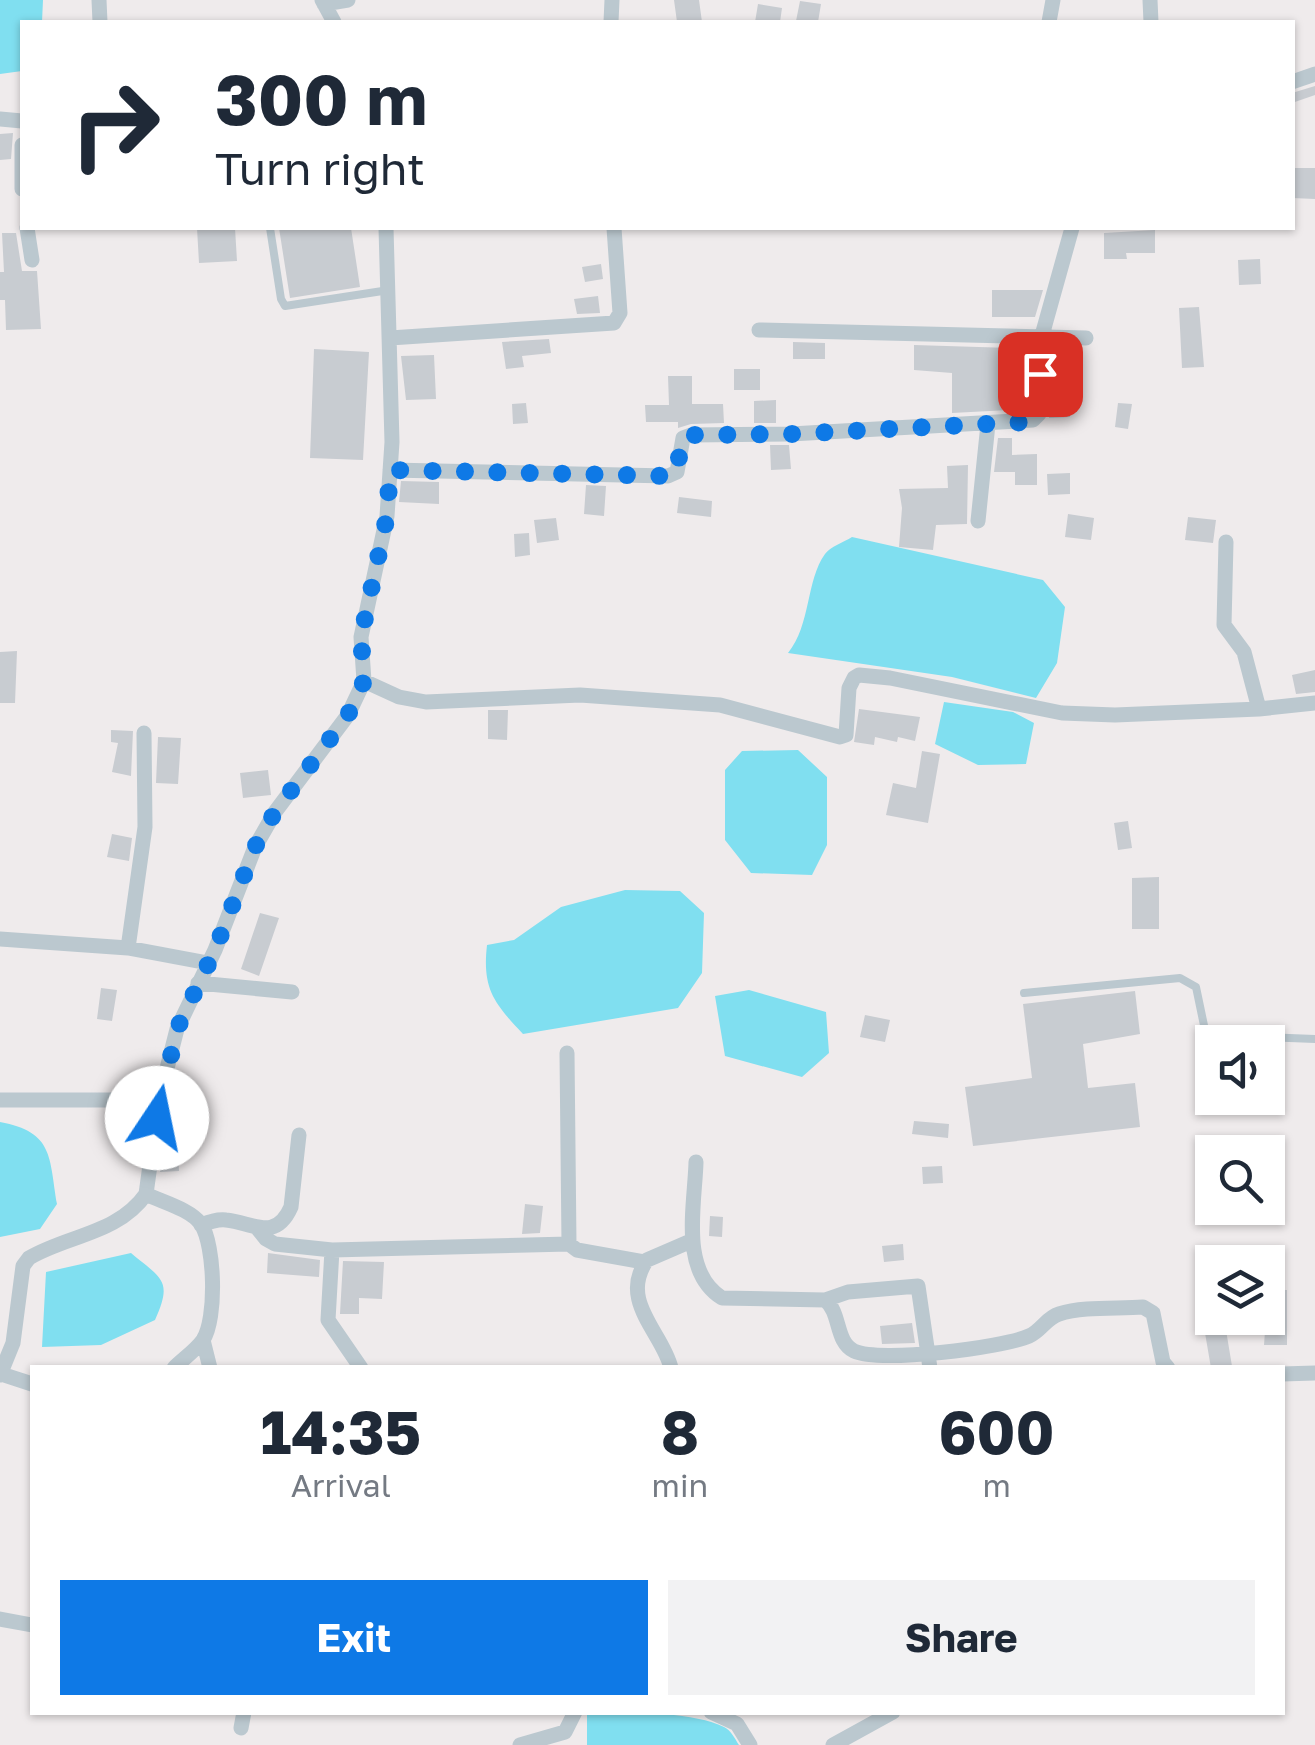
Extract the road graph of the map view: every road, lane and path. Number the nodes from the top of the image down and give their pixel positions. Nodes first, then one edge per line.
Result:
1 (348, 0) edge
2 (323, 2) edge
3 (28, 230) edge
4 (270, 230) edge
5 (386, 230) edge
6 (614, 230) edge
7 (1071, 230) edge
8 (32, 260) dead end
9 (388, 290) junction
10 (759, 330) dead end
11 (390, 338) junction
12 (1086, 338) dead end
13 (1041, 339) junction
14 (988, 424) junction
15 (390, 470) junction
16 (978, 521) dead end
17 (1226, 542) dead end
18 (364, 681) junction
19 (1315, 703) edge
20 (1259, 709) junction
21 (144, 733) dead end
22 (0, 939) edge
23 (128, 948) junction
24 (208, 963) junction
25 (198, 983) junction
26 (292, 992) dead end
27 (1024, 993) dead end
28 (1315, 1039) edge
29 (567, 1053) dead end
30 (0, 1100) edge
31 (159, 1100) junction
32 (299, 1135) dead end
33 (696, 1162) dead end
34 (146, 1194) junction
35 (201, 1225) junction
36 (258, 1229) junction
37 (692, 1241) junction
38 (569, 1244) junction
39 (332, 1250) junction
40 (644, 1262) junction
41 (824, 1300) junction
42 (203, 1340) junction
43 (929, 1360) edge
44 (177, 1365) edge
45 (209, 1365) edge
46 (358, 1365) edge
47 (669, 1365) edge
48 (1166, 1365) edge
49 (1315, 1373) edge
50 (1285, 1374) edge
51 (1, 1375) edge
52 (30, 1383) edge
53 (0, 1619) edge
54 (30, 1625) edge
55 (574, 1715) edge
56 (717, 1715) edge
57 (888, 1715) edge
58 (520, 1745) edge
59 (750, 1745) edge
60 (833, 1745) edge

1 - 2 street
3 - 8 street
4 - 9 lane
5 - 9 street
6 - 11 street
7 - 13 street
9 - 11 street
10 - 13 street
11 - 15 street
12 - 13 street
13 - 14 street
14 - 15 street
14 - 16 street
15 - 18 street
17 - 20 street
18 - 20 street
18 - 24 street
19 - 20 street
21 - 23 street
22 - 23 street
23 - 24 street
24 - 25 street
25 - 26 street
25 - 31 street
27 - 28 lane
29 - 38 street
30 - 31 street
31 - 34 street
32 - 36 street
33 - 37 street
34 - 35 street
34 - 51 street
35 - 36 street
35 - 42 street
36 - 39 street
37 - 40 street
37 - 41 street
38 - 39 street
38 - 40 street
39 - 46 street
40 - 47 street
41 - 43 street
41 - 43 street
42 - 44 street
42 - 45 street
43 - 48 street
49 - 50 street
51 - 52 street
53 - 54 street
55 - 58 street
56 - 59 street
57 - 60 street

